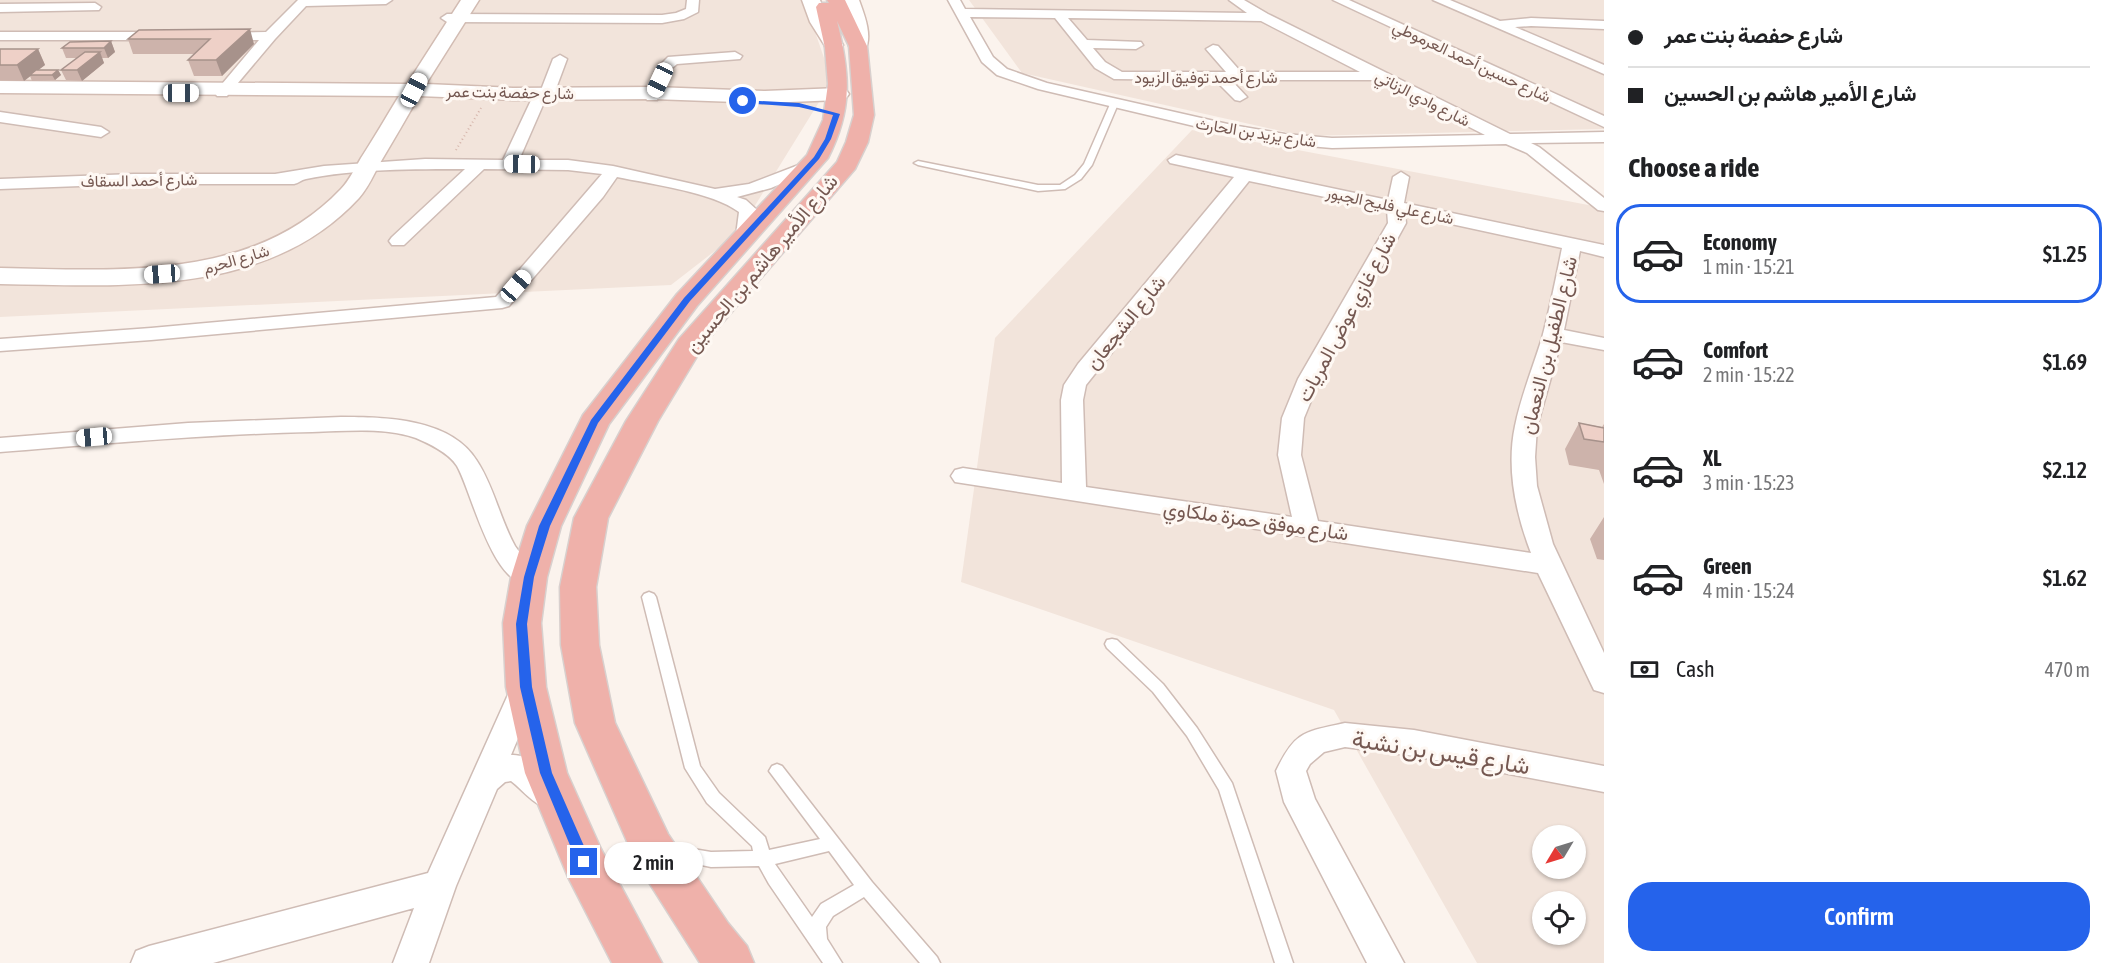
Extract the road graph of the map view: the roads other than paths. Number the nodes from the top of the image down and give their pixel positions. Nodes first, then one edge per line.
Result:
1 (386, 0) edge
2 (693, 0) edge
3 (1235, 0) edge
4 (1339, 0) edge
5 (1439, 0) edge
6 (304, 1) edge
7 (831, 2) edge
8 (99, 3) edge
9 (959, 7) edge
10 (0, 8) edge
11 (458, 9) edge
12 (1058, 14) junction
13 (1263, 18) junction
14 (1497, 25) junction
15 (1604, 25) edge
16 (0, 36) edge
17 (58, 36) junction
18 (176, 36) edge
19 (199, 36) edge
20 (270, 36) junction
21 (1083, 44) junction
22 (846, 45) junction
23 (1136, 45) dead end
24 (1213, 49) dead end
25 (735, 56) dead end
26 (560, 59) dead end
27 (1604, 70) edge
28 (1219, 76) junction
29 (1237, 76) junction
30 (1299, 76) junction
31 (1382, 76) junction
32 (0, 87) edge
33 (1311, 89) dead end
34 (224, 91) junction
35 (0, 93) edge
36 (402, 94) junction
37 (543, 95) junction
38 (653, 95) junction
39 (1240, 97) dead end
40 (838, 104) junction
41 (1114, 104) junction
42 (0, 117) edge
43 (1604, 122) edge
44 (101, 132) dead end
45 (1604, 138) edge
46 (1510, 140) junction
47 (1176, 160) dead end
48 (918, 163) dead end
49 (509, 164) junction
50 (479, 165) junction
51 (809, 166) junction
52 (614, 171) junction
53 (356, 173) junction
54 (1245, 175) junction
55 (1401, 177) dead end
56 (0, 184) edge
57 (712, 193) junction
58 (1395, 206) junction
59 (1604, 206) edge
60 (745, 236) junction
61 (398, 241) dead end
62 (1572, 244) junction
63 (1604, 251) edge
64 (0, 276) edge
65 (1553, 334) junction
66 (1604, 344) edge
67 (0, 345) edge
68 (0, 445) edge
69 (963, 476) dead end
70 (1074, 494) junction
71 (1307, 527) junction
72 (1549, 564) junction
73 (529, 577) junction
74 (649, 597) dead end
75 (1112, 644) dead end
76 (1604, 682) edge
77 (526, 687) junction
78 (777, 771) dead end
79 (1604, 779) edge
80 (485, 780) junction
81 (562, 810) junction
82 (833, 843) junction
83 (652, 848) junction
84 (762, 858) junction
85 (439, 886) junction
86 (866, 887) junction
87 (819, 942) junction
88 (149, 963) edge
89 (411, 963) edge
90 (638, 963) edge
91 (730, 963) edge
92 (833, 963) edge
93 (930, 963) edge
94 (1284, 963) edge
95 (1386, 963) edge

1 - 6 street
2 - 11 street
3 - 13 street, شارع وادي الزناتي
4 - 43 street, شارع حسين أحمد العرموطي
5 - 14 street
6 - 20 street
7 - 22 highway, شارع الأمير هاشم بن الحسين
8 - 10 street
8 - 17 street
9 - 12 street
9 - 41 street, شارع يزيد بن الحارث
11 - 36 street, شارع الحرم
12 - 13 street
12 - 21 street, شارع أحمد توفيق الزيود
13 - 31 street, شارع وادي الزناتي
14 - 15 street
14 - 27 street
16 - 17 street
17 - 18 street
19 - 20 street
20 - 34 street
21 - 23 street
21 - 28 street, شارع أحمد توفيق الزيود
22 - 40 highway, شارع الأمير هاشم بن الحسين
22 - 83 highway, شارع الأمير هاشم بن الحسين
24 - 29 street
25 - 38 street
26 - 37 street
28 - 29 street, شارع أحمد توفيق الزيود
28 - 39 street
29 - 30 street, شارع أحمد توفيق الزيود
30 - 31 street, شارع أحمد توفيق الزيود
30 - 33 street
31 - 46 street, شارع وادي الزناتي
32 - 34 street, شارع حفصة بنت عمر
34 - 35 street, شارع حفصة بنت عمر
34 - 36 street, شارع حفصة بنت عمر
36 - 37 street, شارع حفصة بنت عمر
36 - 37 street, شارع حفصة بنت عمر
36 - 53 street, شارع الحرم
37 - 38 street, شارع حفصة بنت عمر
37 - 49 street
38 - 40 street, شارع حفصة بنت عمر
40 - 51 highway, شارع الأمير هاشم بن الحسين
41 - 46 street, شارع يزيد بن الحارث
41 - 48 lane
42 - 44 street
45 - 46 street, شارع يزيد بن الحارث
46 - 59 street, شارع وادي الزناتي
47 - 54 street, شارع علي فليح الجبور
49 - 50 street, شارع أحمد السقاف
49 - 52 street, شارع أحمد السقاف
50 - 53 street, شارع أحمد السقاف
50 - 61 street
51 - 57 street
51 - 60 highway, شارع الأمير هاشم بن الحسين
52 - 57 street, شارع أحمد السقاف
52 - 67 street
53 - 56 street, شارع أحمد السقاف
53 - 64 street, شارع الحرم
54 - 58 street, شارع علي فليح الجبور
54 - 70 street, شارع الشجعان
55 - 58 street, شارع غازي عوض المريات
57 - 60 street
58 - 62 street, شارع علي فليح الجبور
58 - 71 street, شارع غازي عوض المريات
60 - 73 highway, شارع الأمير هاشم بن الحسين
62 - 63 street, شارع علي فليح الجبور
62 - 65 street, شارع الطفيل بن النعمان
65 - 66 street
65 - 72 street, شارع الطفيل بن النعمان
68 - 73 street
69 - 70 street, شارع موفق حمزة ملكاوي
70 - 71 street, شارع موفق حمزة ملكاوي
71 - 72 street, شارع موفق حمزة ملكاوي
72 - 76 street, شارع الطفيل بن النعمان
73 - 77 highway, شارع الأمير هاشم بن الحسين
74 - 84 lane
75 - 94 lane
77 - 80 street
77 - 81 highway, شارع الأمير هاشم بن الحسين
78 - 82 lane
79 - 95 street, شارع قيس بن نشبة
80 - 81 street
80 - 85 street
81 - 90 highway, شارع الأمير هاشم بن الحسين
82 - 84 lane
82 - 86 lane
83 - 84 lane
83 - 91 highway, شارع الأمير هاشم بن الحسين
84 - 87 lane
85 - 88 street
85 - 89 street
86 - 87 lane
86 - 93 lane
87 - 92 lane

